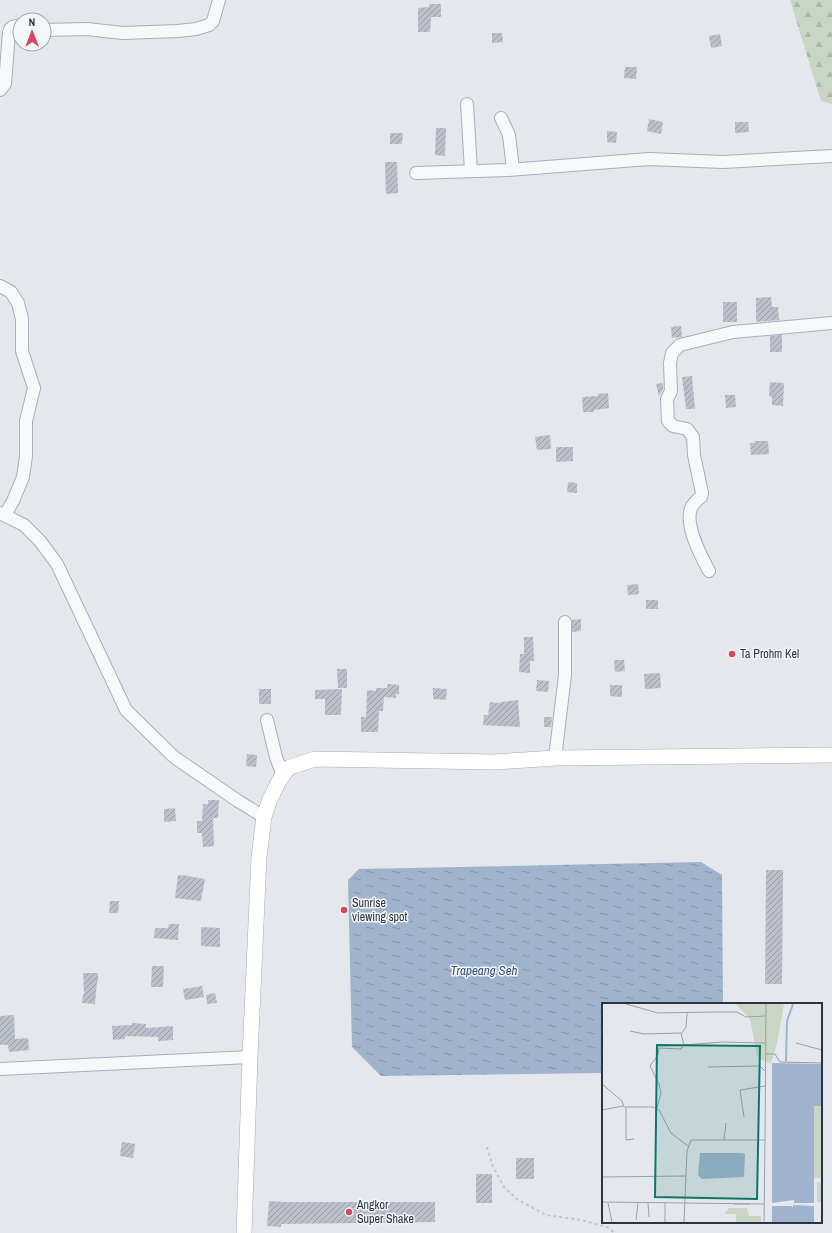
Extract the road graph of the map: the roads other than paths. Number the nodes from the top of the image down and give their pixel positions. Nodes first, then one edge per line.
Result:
1 (218, 0) edge
2 (12, 28) edge
3 (52, 29) edge
4 (0, 90) edge
5 (467, 104) dead end
6 (501, 118) dead end
7 (832, 156) edge
8 (513, 169) junction
9 (471, 171) junction
10 (416, 173) dead end
11 (0, 286) edge
12 (832, 323) edge
13 (2, 514) edge
14 (709, 571) dead end
15 (565, 622) dead end
16 (267, 720) dead end
17 (832, 755) edge
18 (555, 758) junction
19 (283, 776) junction
20 (264, 817) junction
21 (250, 1057) junction
22 (0, 1069) edge
23 (244, 1233) edge

1 - 3 street
2 - 4 street
5 - 9 street
6 - 8 street
7 - 8 street
8 - 9 street
9 - 10 street
11 - 13 street
12 - 14 street
13 - 20 street
15 - 18 street
16 - 19 street
17 - 18 main road
18 - 19 main road
19 - 20 main road
20 - 21 main road
21 - 22 street
21 - 23 main road

